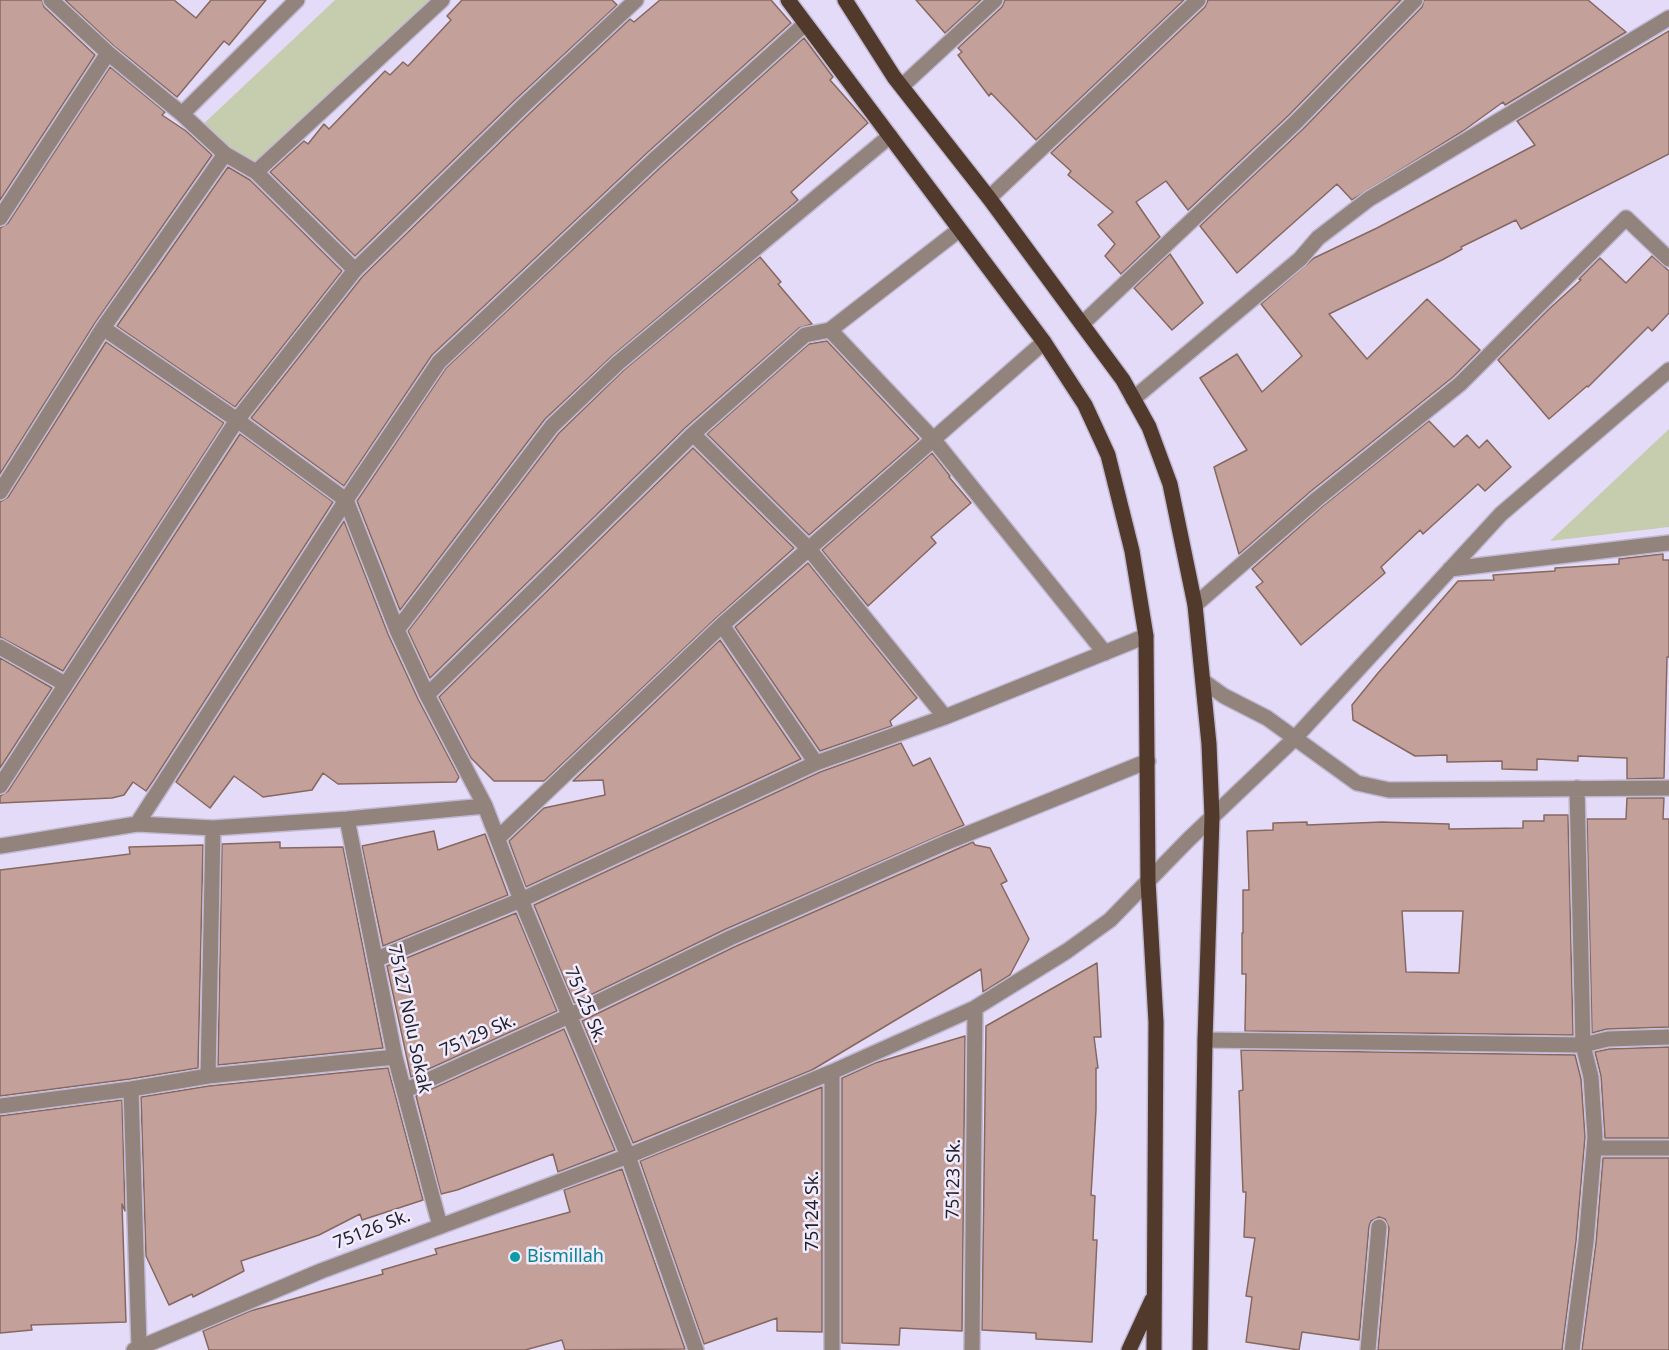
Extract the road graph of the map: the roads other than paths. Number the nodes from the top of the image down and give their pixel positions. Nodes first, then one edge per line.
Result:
1 (51, 0) edge
2 (442, 0) edge
3 (636, 0) edge
4 (788, 0) edge
5 (845, 0) edge
6 (995, 0) edge
7 (1198, 0) edge
8 (1415, 0) edge
9 (295, 1) edge
10 (1669, 18) edge
11 (805, 24) junction
12 (108, 52) junction
13 (902, 86) junction
14 (182, 114) junction
15 (890, 136) junction
16 (225, 154) junction
17 (256, 172) junction
18 (989, 198) junction
19 (0, 218) edge
20 (959, 230) junction
21 (1669, 259) edge
22 (355, 270) junction
23 (1082, 324) junction
24 (103, 328) junction
25 (830, 330) junction
26 (1044, 342) junction
27 (1669, 370) edge
28 (1133, 399) junction
29 (237, 420) junction
30 (693, 434) junction
31 (933, 438) junction
32 (0, 492) edge
33 (346, 500) junction
34 (1669, 543) edge
35 (809, 549) junction
36 (1450, 568) junction
37 (1196, 605) junction
38 (722, 625) junction
39 (397, 630) junction
40 (1146, 636) junction
41 (0, 647) edge
42 (1105, 653) junction
43 (1203, 681) junction
44 (65, 684) junction
45 (427, 694) junction
46 (945, 717) junction
47 (1294, 739) junction
48 (1148, 761) junction
49 (816, 763) junction
50 (0, 786) edge
51 (1576, 788) junction
52 (1669, 788) edge
53 (485, 806) junction
54 (1212, 817) junction
55 (347, 819) junction
56 (137, 824) junction
57 (213, 828) junction
58 (498, 838) junction
59 (0, 846) edge
60 (1149, 881) junction
61 (521, 900) junction
62 (377, 959) junction
63 (975, 1008) junction
64 (569, 1016) junction
65 (1669, 1038) edge
66 (1205, 1040) junction
67 (1582, 1045) junction
68 (395, 1057) junction
69 (832, 1072) junction
70 (208, 1076) junction
71 (131, 1089) junction
72 (404, 1091) junction
73 (0, 1106) edge
74 (1594, 1148) junction
75 (1669, 1148) edge
76 (628, 1156) junction
77 (440, 1226) junction
78 (1378, 1227) dead end
79 (1154, 1295) junction
80 (1200, 1322) junction
81 (136, 1348) edge
82 (696, 1350) edge
83 (832, 1350) edge
84 (972, 1350) edge
85 (1129, 1350) edge
86 (1154, 1350) edge
87 (1200, 1350) edge
88 (1212, 1350) edge
89 (1368, 1350) edge
90 (1572, 1350) edge

1 - 12 street
2 - 17 street
3 - 22 street
4 - 11 main road
5 - 13 main road
6 - 13 street
7 - 18 street
8 - 23 street
9 - 14 street
10 - 28 street
11 - 15 main road
11 - 33 street
12 - 14 street
12 - 19 street
13 - 18 main road
14 - 16 street
15 - 20 main road
15 - 39 street
16 - 17 street
16 - 24 street
17 - 22 street
18 - 23 main road
20 - 25 street
20 - 26 main road
21 - 37 street
22 - 29 street
23 - 28 main road
24 - 29 street
24 - 32 street
25 - 30 street
25 - 31 street
26 - 31 street
26 - 40 main road
27 - 36 street, 75126 Sk.
28 - 37 main road
29 - 33 street
29 - 44 street
30 - 35 street
30 - 45 street
31 - 35 street
31 - 42 street
33 - 39 street, 75125 Sk.
33 - 56 street
34 - 36 street
35 - 38 street
35 - 46 street
36 - 47 street, 75126 Sk.
37 - 43 main road
38 - 49 street
38 - 58 street
39 - 45 street, 75125 Sk.
40 - 42 street
40 - 48 main road
41 - 44 street
42 - 46 street
43 - 47 street
43 - 54 main road
44 - 50 street
45 - 53 street, 75125 Sk.
46 - 49 street
47 - 51 street
47 - 54 street, 75126 Sk.
48 - 60 main road
48 - 64 street, 75129 Sk.
49 - 61 street
51 - 52 street
51 - 67 street
53 - 55 street
53 - 58 street, 75125 Sk.
54 - 60 street, 75126 Sk.
54 - 66 main road
55 - 57 street
55 - 62 street, 75127 Nolu Sokak
56 - 57 street
56 - 59 street
57 - 70 street
58 - 61 street, 75125 Sk.
60 - 63 street, 75126 Sk.
60 - 79 main road
61 - 62 street
61 - 64 street, 75125 Sk.
62 - 68 street, 75127 Nolu Sokak
63 - 69 street, 75126 Sk.
63 - 84 street, 75123 Sk.
64 - 72 street, 75129 Sk.
64 - 76 street, 75125 Sk.
65 - 67 street
66 - 67 street
66 - 80 main road
67 - 74 street
68 - 70 street
68 - 72 street, 75127 Nolu Sokak
69 - 76 street, 75126 Sk.
69 - 83 street, 75124 Sk.
70 - 71 street
71 - 73 street
71 - 81 street
72 - 77 street, 75127 Nolu Sokak
74 - 75 street
74 - 90 street
76 - 77 street, 75126 Sk.
76 - 82 street, 75125 Sk.
77 - 81 street, 75126 Sk.
78 - 89 street
79 - 85 main road
79 - 86 main road
80 - 87 main road
80 - 88 main road

